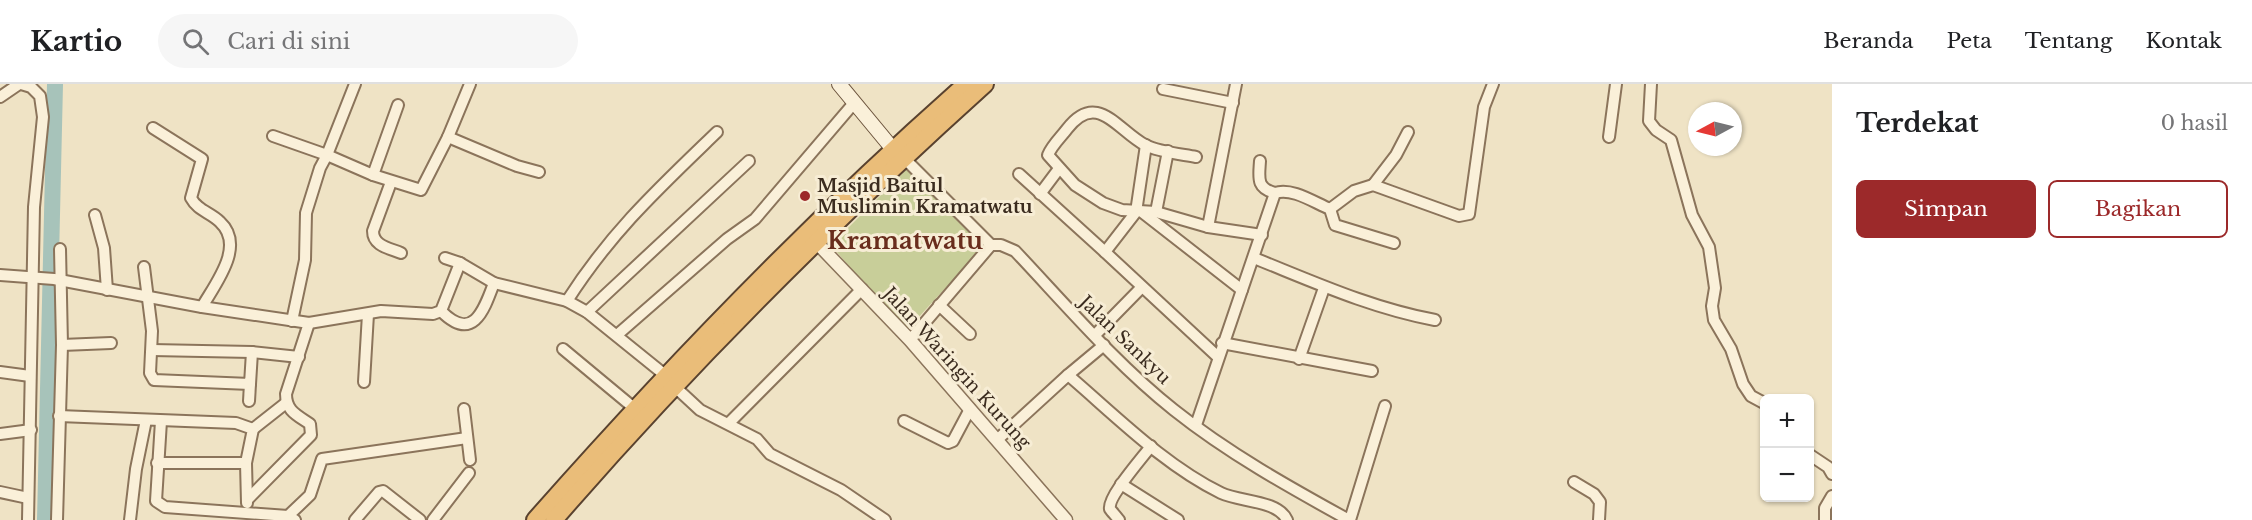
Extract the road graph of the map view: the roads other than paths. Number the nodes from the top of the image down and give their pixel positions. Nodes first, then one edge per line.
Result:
1 (20, 84) edge
2 (355, 84) edge
3 (470, 84) edge
4 (839, 84) edge
5 (966, 84) edge
6 (985, 84) edge
7 (1236, 84) edge
8 (1493, 84) edge
9 (1616, 84) edge
10 (1651, 84) edge
11 (1163, 89) dead end
12 (0, 97) edge
13 (1233, 103) junction
14 (854, 104) junction
15 (398, 105) dead end
16 (153, 128) dead end
17 (717, 132) dead end
18 (1408, 132) dead end
19 (273, 136) dead end
20 (448, 137) junction
21 (1610, 137) dead end
22 (1146, 145) junction
23 (1168, 151) junction
24 (898, 152) junction
25 (327, 155) junction
26 (1196, 157) dead end
27 (749, 161) dead end
28 (1260, 161) dead end
29 (1059, 170) junction
30 (539, 172) dead end
31 (1019, 174) dead end
32 (373, 175) junction
33 (391, 182) junction
34 (1372, 185) junction
35 (1275, 193) junction
36 (1040, 194) junction
37 (1330, 209) junction
38 (1139, 212) junction
39 (1156, 212) junction
40 (95, 215) dead end
41 (1208, 227) junction
42 (1262, 235) junction
43 (817, 243) junction
44 (1394, 243) dead end
45 (992, 245) junction
46 (60, 249) dead end
47 (1105, 252) junction
48 (401, 253) dead end
49 (445, 258) dead end
50 (1254, 258) junction
51 (460, 263) junction
52 (144, 267) dead end
53 (0, 274) edge
54 (36, 278) junction
55 (58, 280) junction
56 (494, 283) junction
57 (1142, 288) junction
58 (1324, 288) junction
59 (862, 289) junction
60 (107, 290) junction
61 (1242, 290) junction
62 (146, 296) junction
63 (567, 301) junction
64 (939, 305) junction
65 (202, 308) junction
66 (441, 311) junction
67 (587, 312) junction
68 (368, 314) junction
69 (1435, 320) dead end
70 (292, 321) junction
71 (309, 323) junction
72 (970, 334) dead end
73 (617, 335) junction
74 (1095, 335) junction
75 (910, 340) junction
76 (111, 343) dead end
77 (1222, 343) junction
78 (62, 345) junction
79 (1104, 345) junction
80 (563, 349) dead end
81 (152, 350) junction
82 (252, 352) junction
83 (299, 357) junction
84 (1218, 357) junction
85 (1299, 359) junction
86 (1372, 371) dead end
87 (0, 372) edge
88 (1068, 375) junction
89 (30, 376) junction
90 (669, 380) junction
91 (364, 382) dead end
92 (250, 384) junction
93 (249, 401) dead end
94 (1760, 401) edge
95 (286, 403) junction
96 (1384, 406) dead end
97 (634, 408) junction
98 (464, 409) dead end
99 (970, 409) junction
100 (59, 416) junction
101 (146, 420) junction
102 (160, 421) junction
103 (904, 422) dead end
104 (729, 423) junction
105 (1196, 425) junction
106 (253, 429) junction
107 (31, 430) junction
108 (0, 434) edge
109 (467, 438) junction
110 (997, 440) junction
111 (1152, 446) junction
112 (1814, 458) edge
113 (470, 460) dead end
114 (157, 462) junction
115 (246, 463) junction
116 (469, 473) dead end
117 (1832, 474) edge
118 (1574, 482) dead end
119 (1121, 484) junction
120 (0, 492) edge
121 (1832, 496) edge
122 (28, 498) junction
123 (247, 500) junction
124 (246, 512) junction
125 (868, 515) edge
126 (1055, 515) edge
127 (292, 518) edge
128 (28, 520) edge
129 (57, 520) edge
130 (130, 520) edge
131 (355, 520) edge
132 (420, 520) edge
133 (433, 520) edge
134 (535, 520) edge
135 (554, 520) edge
136 (885, 520) edge
137 (1066, 520) edge
138 (1119, 520) edge
139 (1178, 520) edge
140 (1287, 520) edge
141 (1349, 520) edge
142 (1599, 520) edge
143 (1825, 520) edge

1 - 12 street
1 - 54 street
2 - 25 street
3 - 20 street
4 - 14 main road
5 - 24 highway
6 - 24 highway
7 - 13 street
8 - 34 street
9 - 21 street
10 - 94 street
11 - 13 street
13 - 41 street
14 - 24 main road
14 - 73 street
15 - 32 street
16 - 65 street
17 - 63 street
18 - 34 street
19 - 25 street
20 - 30 street
20 - 33 street
22 - 23 street
22 - 29 street
22 - 38 street
23 - 26 street
23 - 39 street
24 - 43 highway
24 - 45 street, Jalan Sankyu
24 - 90 highway
25 - 32 street
25 - 70 street
27 - 67 street
28 - 35 street
29 - 36 street
29 - 38 street
31 - 36 street
32 - 33 street
33 - 48 street
34 - 37 street
35 - 37 street
35 - 42 street
36 - 47 street
37 - 44 street
38 - 39 street
38 - 47 street
38 - 61 street
39 - 41 street
40 - 60 street
41 - 42 street
42 - 50 street
43 - 59 street, Jalan Waringin Kurung
43 - 90 highway
45 - 64 street
45 - 74 street, Jalan Sankyu
46 - 55 street
47 - 57 street
49 - 51 street
50 - 58 street
50 - 61 street
51 - 56 street
51 - 66 street
52 - 62 street
53 - 54 street
54 - 55 street
54 - 89 street
55 - 60 street
55 - 78 street
56 - 63 street
56 - 66 street
57 - 74 street
57 - 84 street
58 - 69 street
58 - 85 street
59 - 75 street, Jalan Waringin Kurung
59 - 104 street
60 - 62 street
61 - 77 street
62 - 65 street
62 - 81 street
63 - 67 street
64 - 72 street
64 - 75 street
65 - 70 street
66 - 68 street
67 - 73 street
68 - 71 street
68 - 91 street
70 - 71 street
71 - 83 street
73 - 90 street
74 - 79 street, Jalan Sankyu
75 - 99 street, Jalan Waringin Kurung
76 - 78 street
77 - 84 street
77 - 85 street
78 - 100 street
79 - 88 street
79 - 105 street, Jalan Sankyu
80 - 97 street
81 - 82 street
81 - 92 street
82 - 83 street
82 - 92 street
83 - 95 street
84 - 105 street
85 - 86 street
87 - 89 street
88 - 110 street
88 - 111 street
89 - 107 street
90 - 97 highway
90 - 104 street
90 - 135 highway
92 - 93 street
95 - 106 street
95 - 123 street
96 - 141 street
97 - 134 highway
98 - 109 street
99 - 103 street
99 - 110 street, Jalan Waringin Kurung
100 - 101 street
100 - 129 street
101 - 102 street
101 - 130 street
102 - 106 street
102 - 114 street
104 - 125 street
105 - 141 street, Jalan Sankyu
106 - 115 street
107 - 108 street
107 - 122 street
109 - 113 street
109 - 127 street
110 - 126 street, Jalan Waringin Kurung
111 - 119 street
111 - 140 street
112 - 117 street
114 - 115 street
114 - 124 street
115 - 123 street
116 - 133 street
118 - 142 street
119 - 138 street
119 - 139 street
120 - 122 street
121 - 143 street
122 - 128 street
123 - 124 street
124 - 127 street
125 - 136 street
126 - 137 street, Jalan Waringin Kurung
131 - 132 street

